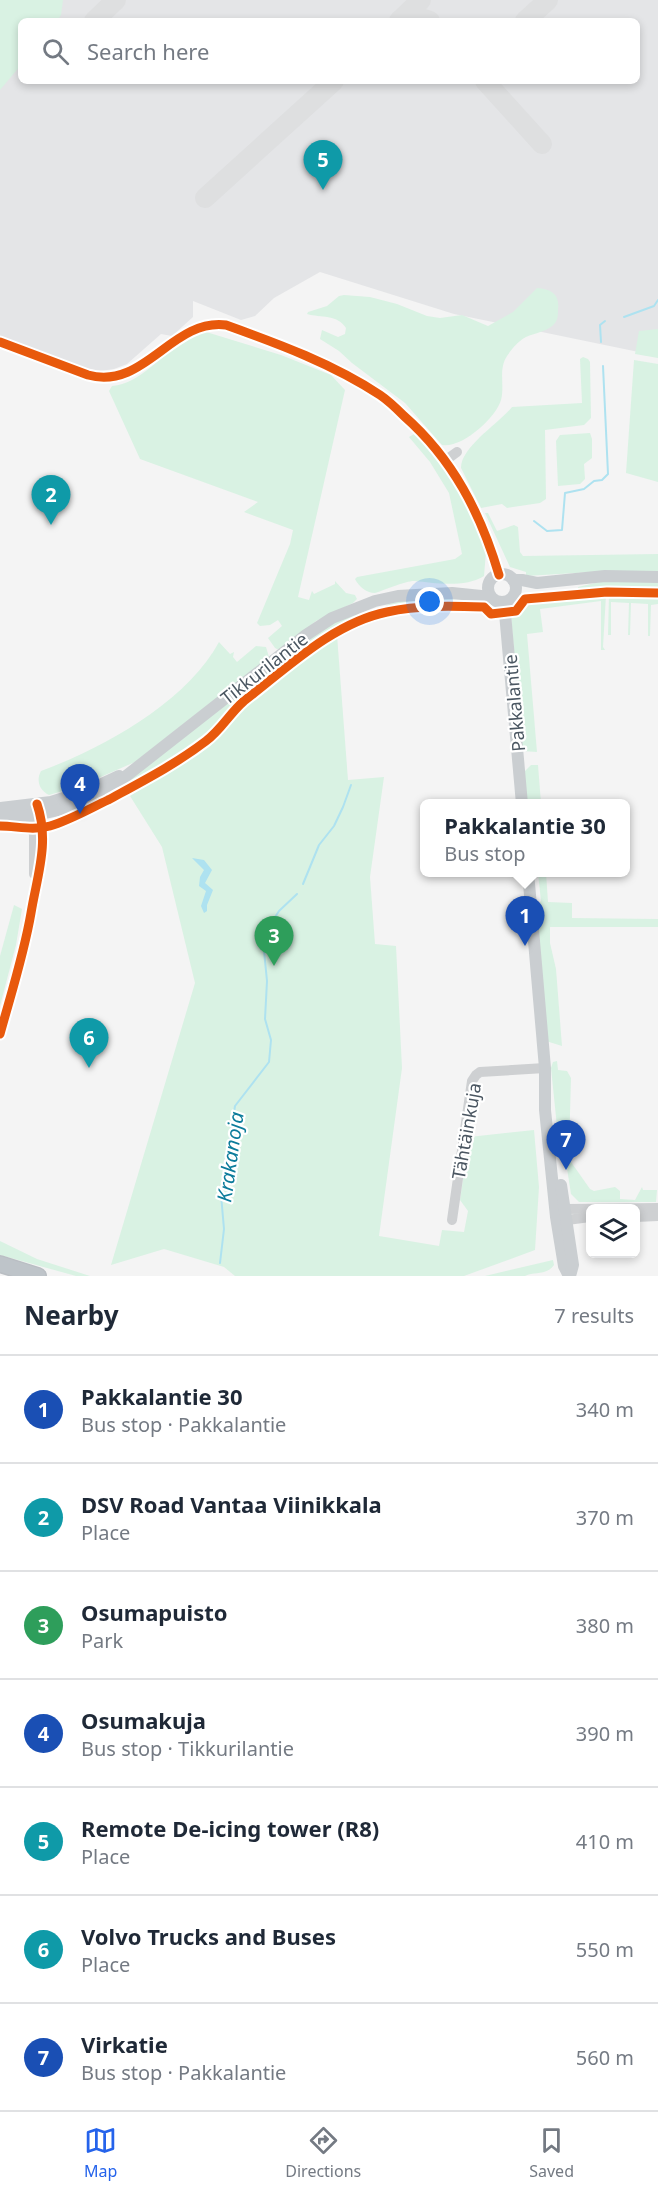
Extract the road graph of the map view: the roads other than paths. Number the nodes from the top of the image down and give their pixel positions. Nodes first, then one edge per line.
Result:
1 (0, 342) edge
2 (457, 452) dead end
3 (446, 460) junction
4 (499, 575) junction
5 (658, 577) edge
6 (513, 580) junction
7 (537, 583) junction
8 (490, 590) junction
9 (515, 594) junction
10 (504, 602) junction
11 (522, 799) edge
12 (0, 808) edge
13 (34, 810) junction
14 (0, 817) edge
15 (528, 877) edge
16 (0, 1034) edge
17 (545, 1068) junction
18 (658, 1208) edge
19 (563, 1215) junction
20 (658, 1216) edge
21 (586, 1217) edge
22 (640, 1217) edge
23 (452, 1220) dead end
24 (0, 1264) edge
25 (38, 1276) edge
26 (569, 1276) edge

1 - 3 street
2 - 3 street
3 - 4 street
4 - 6 main road
4 - 8 main road
5 - 7 main road
6 - 7 main road
6 - 9 main road
7 - 9 main road
8 - 10 main road
8 - 13 main road, Tikkurilantie
9 - 10 main road
10 - 11 main road, Pakkalantie
12 - 13 main road, Tikkurilantie
13 - 14 main road, Tikkurilantie
13 - 16 street
15 - 17 main road
17 - 19 main road
17 - 23 street, Tähtäinkuja
18 - 19 street
19 - 21 street
19 - 26 main road
20 - 22 street
24 - 25 highway

